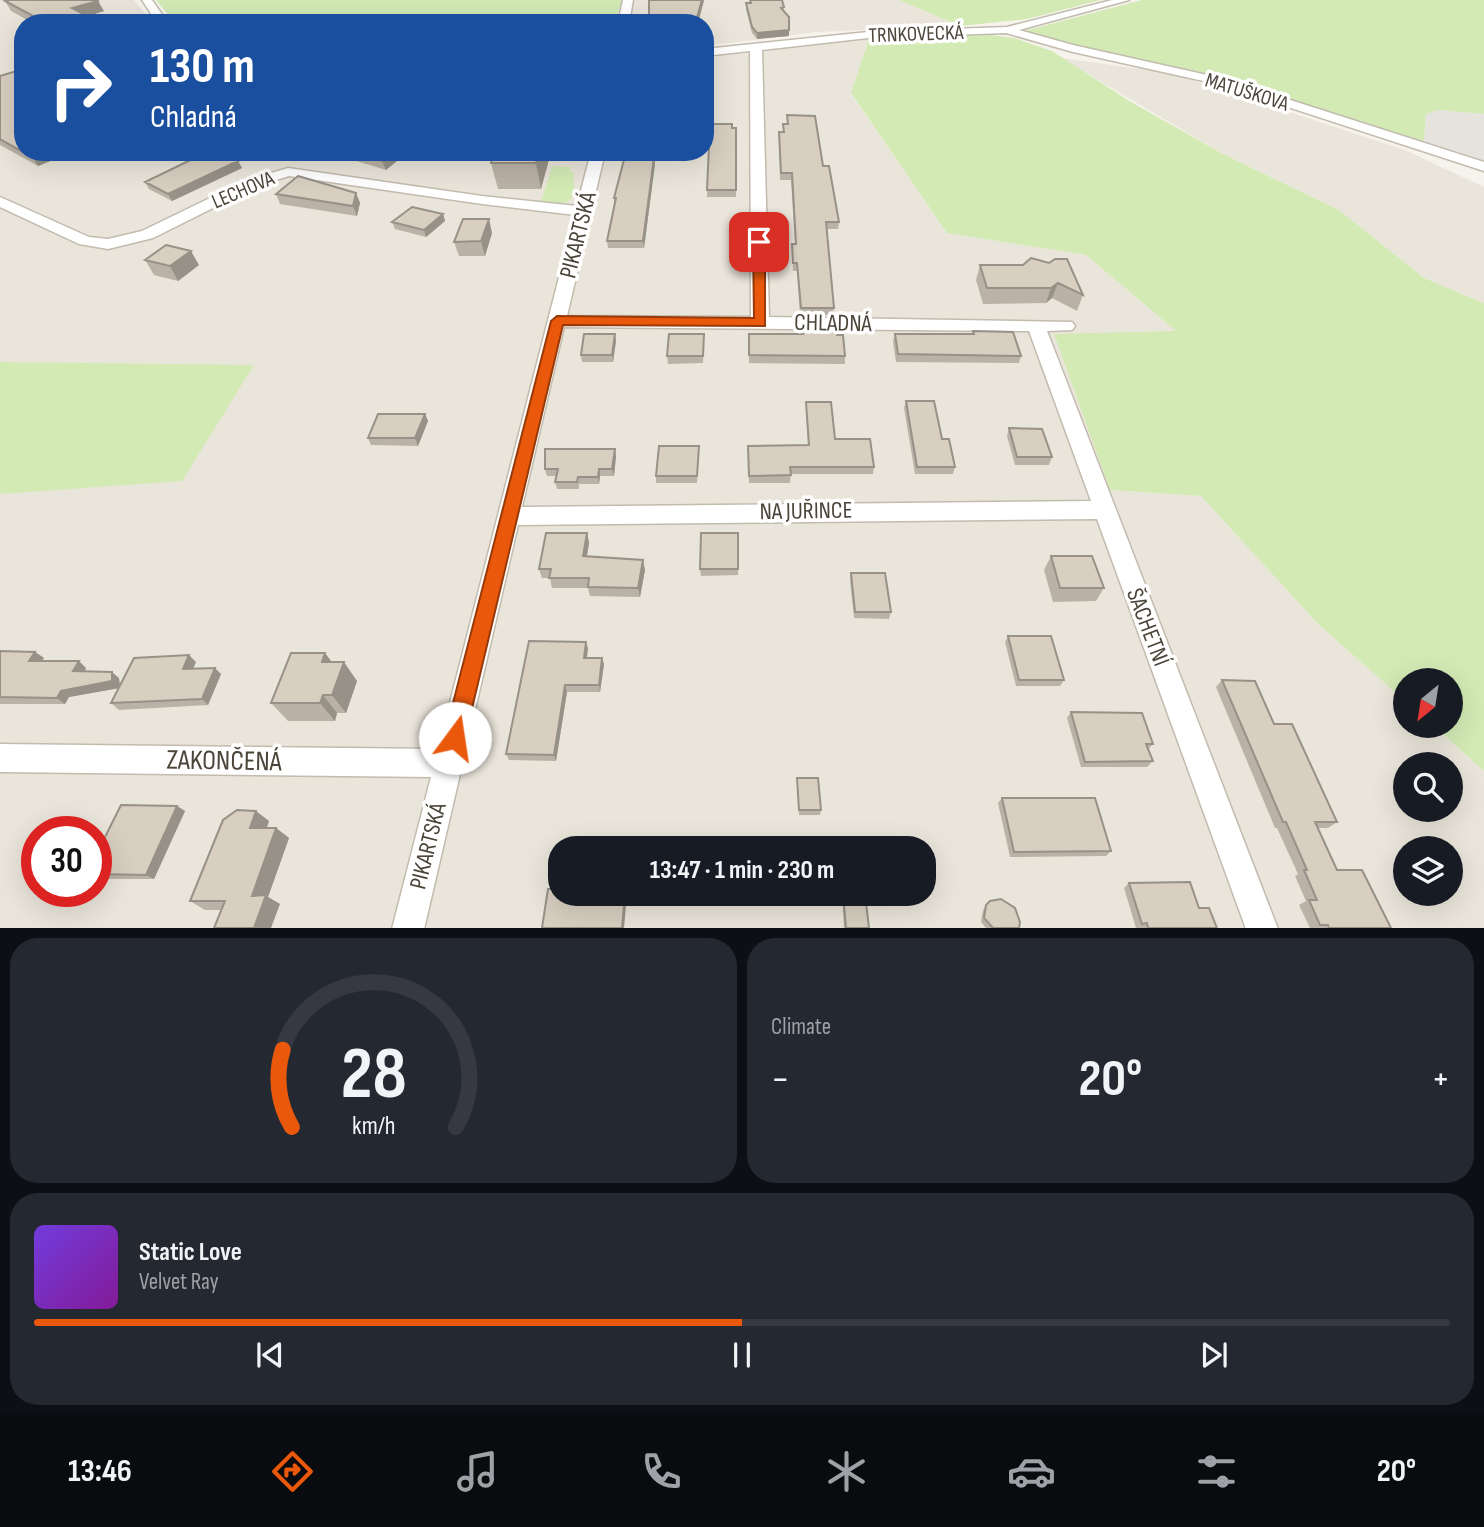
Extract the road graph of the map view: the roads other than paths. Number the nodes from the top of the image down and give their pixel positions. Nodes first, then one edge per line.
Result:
1 (1124, 0) edge
2 (1007, 30) junction
3 (756, 47) junction
4 (714, 52) edge
5 (596, 161) edge
6 (1484, 167) edge
7 (0, 201) edge
8 (584, 211) junction
9 (557, 321) junction
10 (760, 323) junction
11 (1035, 325) junction
12 (1066, 326) dead end
13 (1104, 510) junction
14 (509, 516) junction
15 (0, 758) edge
16 (449, 763) junction
17 (408, 928) edge
18 (1262, 928) edge

1 - 2 street, TRNKOVECKÁ
2 - 3 street, TRNKOVECKÁ
2 - 6 street, MATUŠKOVA
3 - 4 street, TRNKOVECKÁ
3 - 10 street
5 - 8 street, PIKARTSKÁ
7 - 8 street, LECHOVA
8 - 9 street, PIKARTSKÁ
9 - 10 street, CHLADNÁ
9 - 14 street, PIKARTSKÁ
10 - 11 street, CHLADNÁ
11 - 12 street, CHLADNÁ
11 - 13 street, ŠACHETNÍ
13 - 14 street, NA JUŘINCE
13 - 18 street, ŠACHETNÍ
14 - 16 street, PIKARTSKÁ
15 - 16 street, ZAKONČENÁ
16 - 17 street, PIKARTSKÁ

